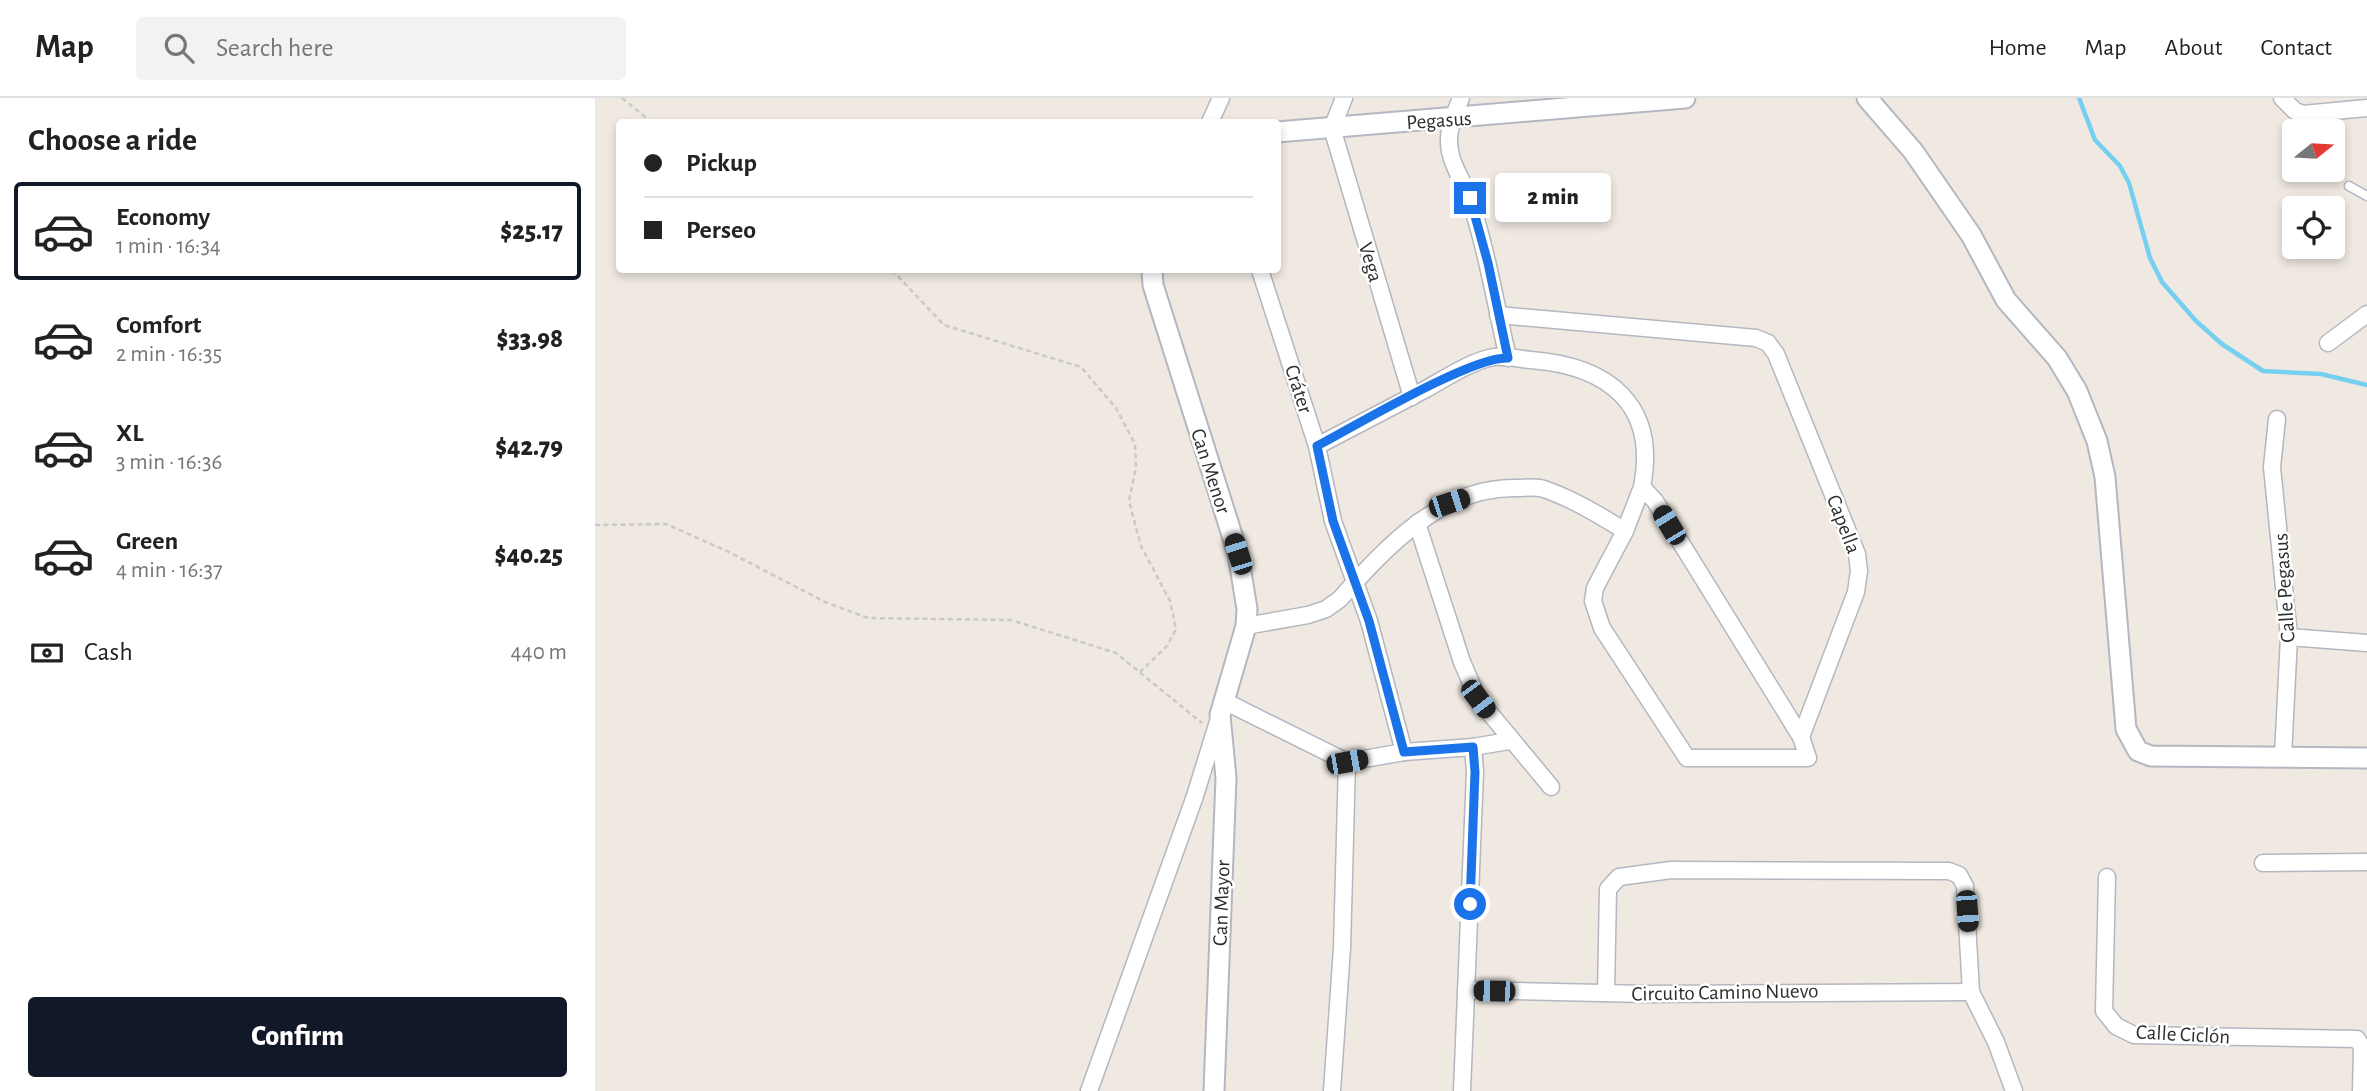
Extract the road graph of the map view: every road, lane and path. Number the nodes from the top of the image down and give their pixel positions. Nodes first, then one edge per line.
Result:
1 (622, 98) edge
2 (1220, 98) edge
3 (1344, 98) edge
4 (1461, 98) edge
5 (1685, 98) edge
6 (1867, 98) edge
7 (2282, 98) edge
8 (1566, 104) edge
9 (2367, 108) edge
10 (648, 119) edge
11 (1211, 119) edge
12 (1452, 120) junction
13 (1332, 128) junction
14 (1281, 132) edge
15 (2349, 186) dead end
16 (2367, 196) edge
17 (895, 273) edge
18 (1152, 273) edge
19 (1261, 273) edge
20 (2367, 314) edge
21 (1498, 315) junction
22 (2328, 343) dead end
23 (1508, 358) junction
24 (1412, 397) junction
25 (2277, 419) dead end
26 (1317, 446) junction
27 (1642, 487) junction
28 (1417, 523) junction
29 (595, 525) edge
30 (1625, 531) junction
31 (1354, 584) junction
32 (1246, 626) junction
33 (2289, 637) junction
34 (2367, 643) edge
35 (1140, 673) junction
36 (1219, 716) junction
37 (1801, 737) junction
38 (1509, 741) junction
39 (1473, 747) junction
40 (1404, 752) junction
41 (2283, 756) junction
42 (2367, 758) edge
43 (1347, 762) junction
44 (1551, 787) dead end
45 (2367, 862) edge
46 (2263, 863) dead end
47 (2107, 877) dead end
48 (1466, 990) junction
49 (1971, 992) junction
50 (1605, 993) junction
51 (1089, 1091) edge
52 (1214, 1091) edge
53 (1332, 1091) edge
54 (1462, 1091) edge
55 (2014, 1091) edge
56 (2361, 1091) edge

1 - 10 path
2 - 11 street
3 - 13 street
4 - 12 street
5 - 8 street, Pegasus
6 - 41 street
7 - 9 street
8 - 12 street, Pegasus
12 - 13 street, Pegasus
12 - 21 street
13 - 14 street, Pegasus
13 - 24 street, Vega
15 - 16 lane
17 - 35 path
18 - 32 street, Can Menor
19 - 26 street, Cráter
20 - 22 street
21 - 23 street
21 - 37 street, Capella
23 - 24 street
23 - 27 street
24 - 26 street
25 - 33 street, Calle Pegasus
26 - 31 street, Cráter
27 - 30 street
27 - 37 street
28 - 30 street
28 - 31 street
28 - 38 street
29 - 35 path
30 - 37 street, Capella
31 - 32 street
31 - 40 street, Cráter
32 - 36 street, Can Menor
33 - 34 street
33 - 41 street, Calle Pegasus
35 - 36 path
36 - 43 street
36 - 51 street
36 - 52 street, Can Mayor
38 - 39 street
38 - 44 street
39 - 40 street
39 - 48 street
40 - 43 street
41 - 42 street
43 - 53 street
45 - 46 street
47 - 56 street, Calle Ciclón
48 - 50 street
48 - 54 street
49 - 50 street, Circuito Camino Nuevo
49 - 50 street, Circuito Camino Nuevo
49 - 55 street

